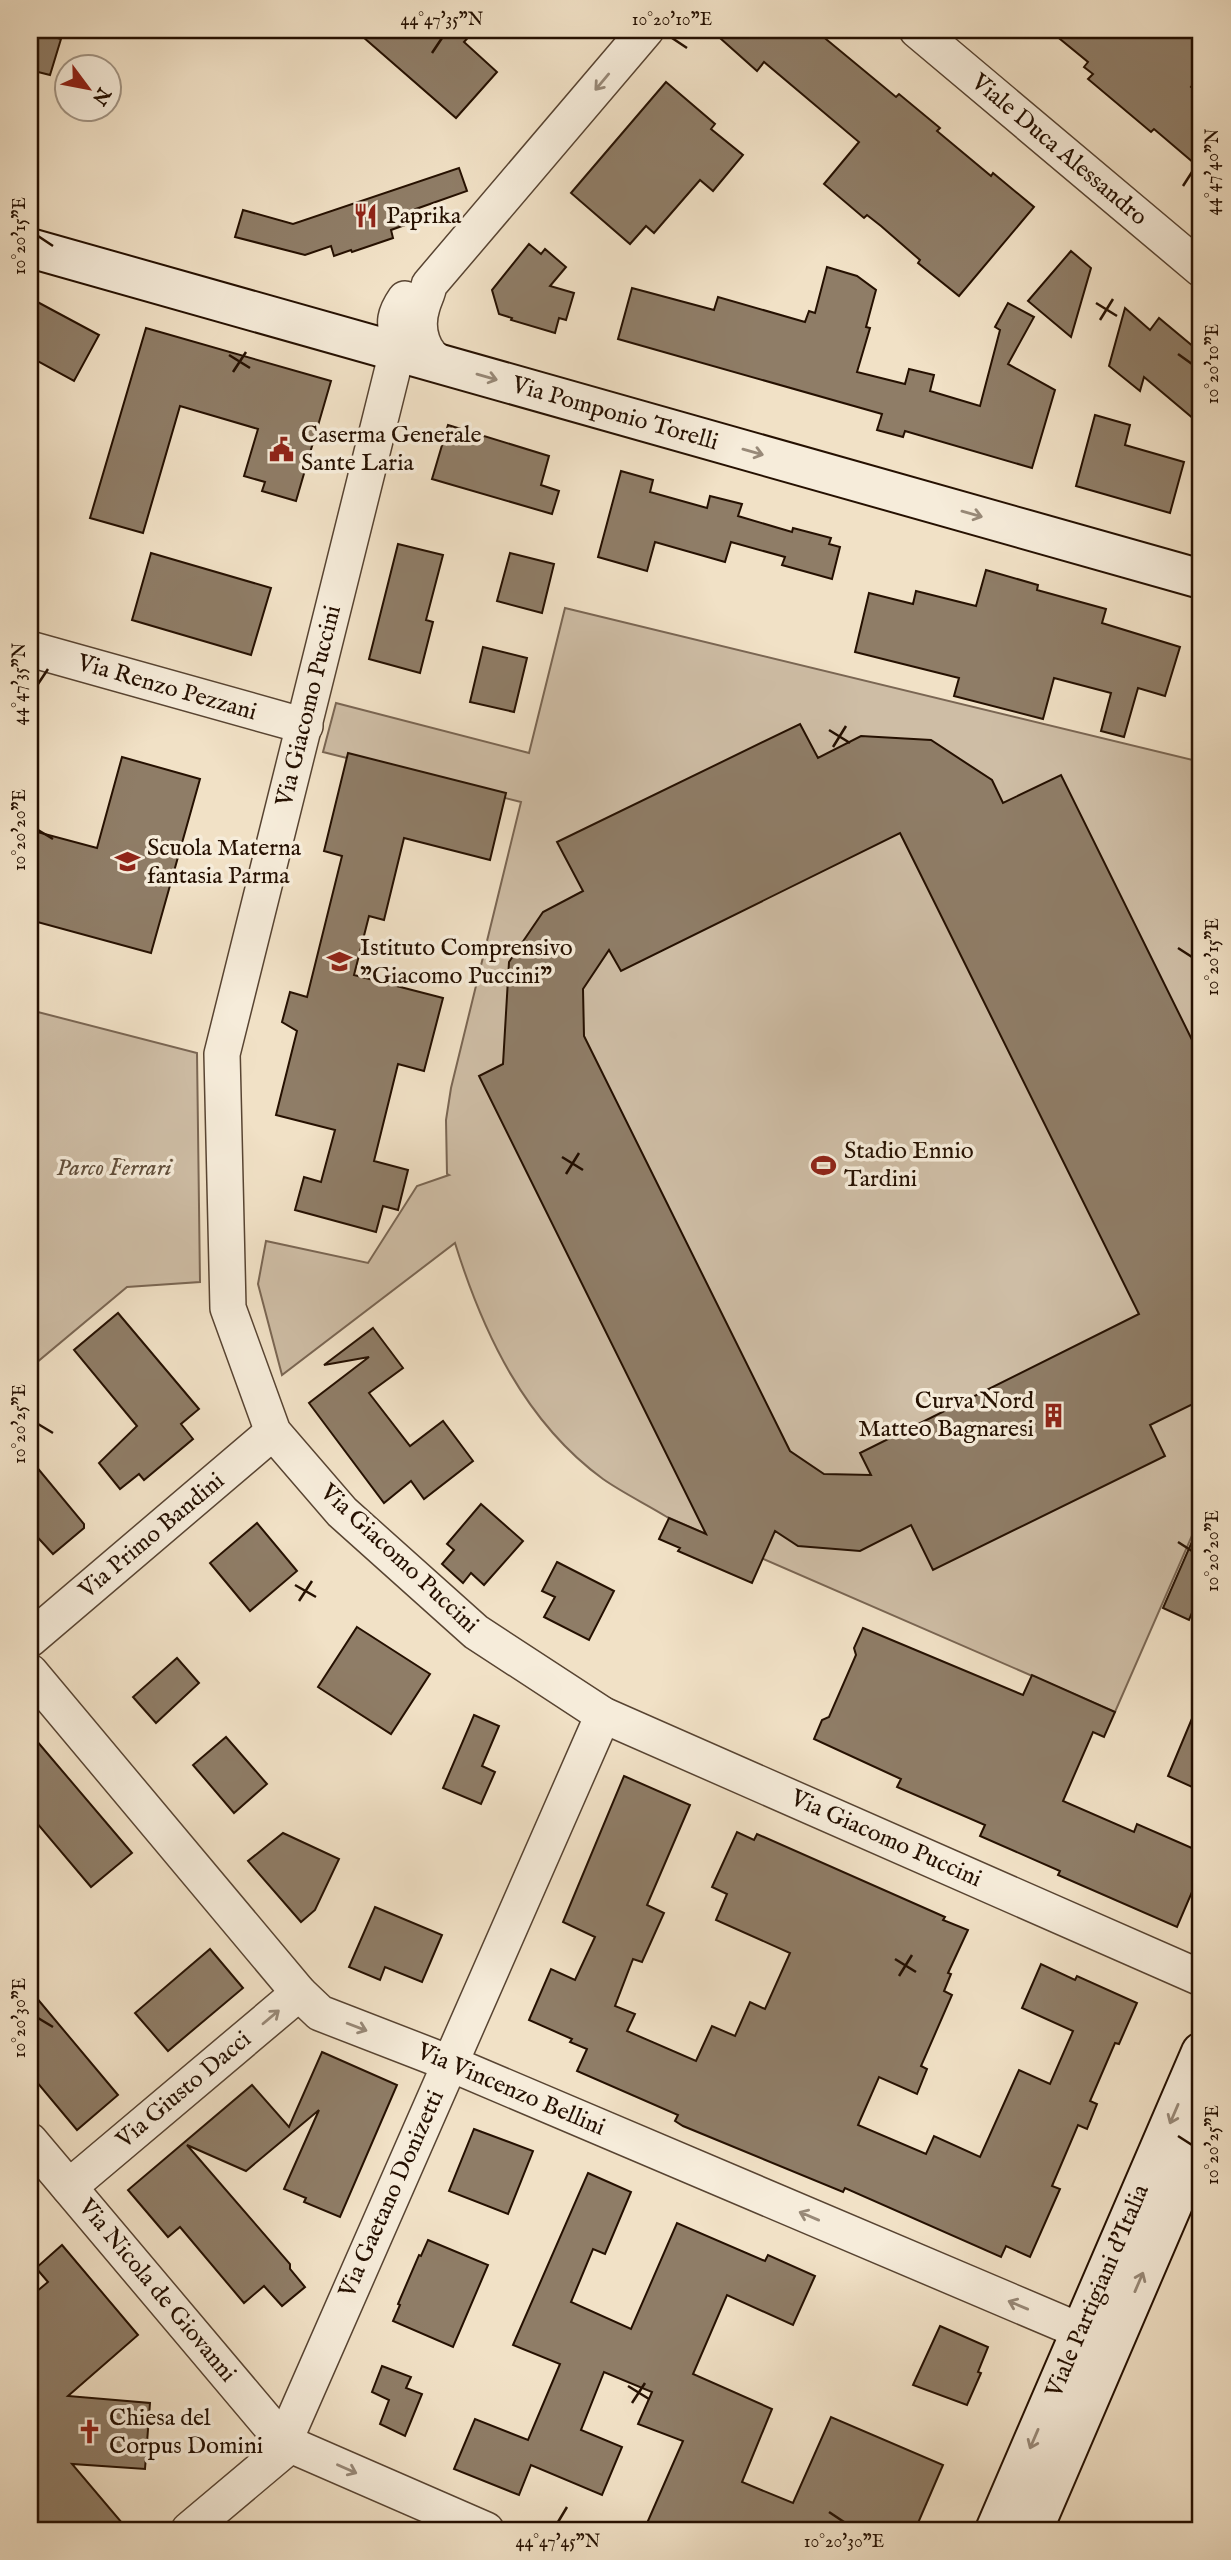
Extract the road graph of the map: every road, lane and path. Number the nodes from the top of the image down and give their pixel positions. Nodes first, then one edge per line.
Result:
1 (646, 30) edge
2 (917, 30) edge
3 (30, 248) edge
4 (1201, 270) edge
5 (419, 290) junction
6 (320, 330) junction
7 (397, 352) junction
8 (445, 365) junction
9 (1201, 579) edge
10 (30, 649) edge
11 (304, 726) junction
12 (273, 1433) junction
13 (30, 1639) edge
14 (30, 1672) edge
15 (603, 1715) junction
16 (1201, 1978) edge
17 (299, 1993) junction
18 (1201, 2052) edge
19 (449, 2063) junction
20 (1201, 2140) edge
21 (30, 2141) edge
22 (69, 2187) junction
23 (1096, 2338) junction
24 (284, 2442) junction
25 (189, 2530) edge
26 (486, 2530) edge
27 (995, 2530) edge
28 (1032, 2530) edge

1 -> 5 street
2 - 4 street, Viale Duca Alessandro
3 - 6 main road, Via Pomponio Torelli
5 - 6 street
5 - 7 street, Via Giacomo Puccini
5 - 8 street
6 - 7 main road, Via Pomponio Torelli
7 - 8 main road, Via Pomponio Torelli
7 - 11 street, Via Giacomo Puccini
8 -> 9 main road, Via Pomponio Torelli
10 - 11 street, Via Renzo Pezzani
11 - 12 street, Via Giacomo Puccini
12 - 13 street, Via Primo Bandini
12 - 15 street, Via Giacomo Puccini
14 - 17 street, Via Vincenzo Bellini
15 - 16 street, Via Giacomo Puccini
15 - 19 street, Via Gaetano Donizetti
17 -> 19 street, Via Vincenzo Bellini
22 -> 17 street, Via Giusto Dacci
18 -> 23 main road, Viale Partigiani d'Italia
23 -> 19 street, Via Vincenzo Bellini
19 - 24 street, Via Gaetano Donizetti
23 -> 20 main road, Viale Partigiani d'Italia
21 - 22 street, Via Nicola de Giovanni
22 - 24 street, Via Nicola de Giovanni
23 -> 27 main road, Viale Partigiani d'Italia
23 - 28 main road, Viale Partigiani d'Italia
24 - 25 street, Via Gaetano Donizetti
24 -> 26 street

